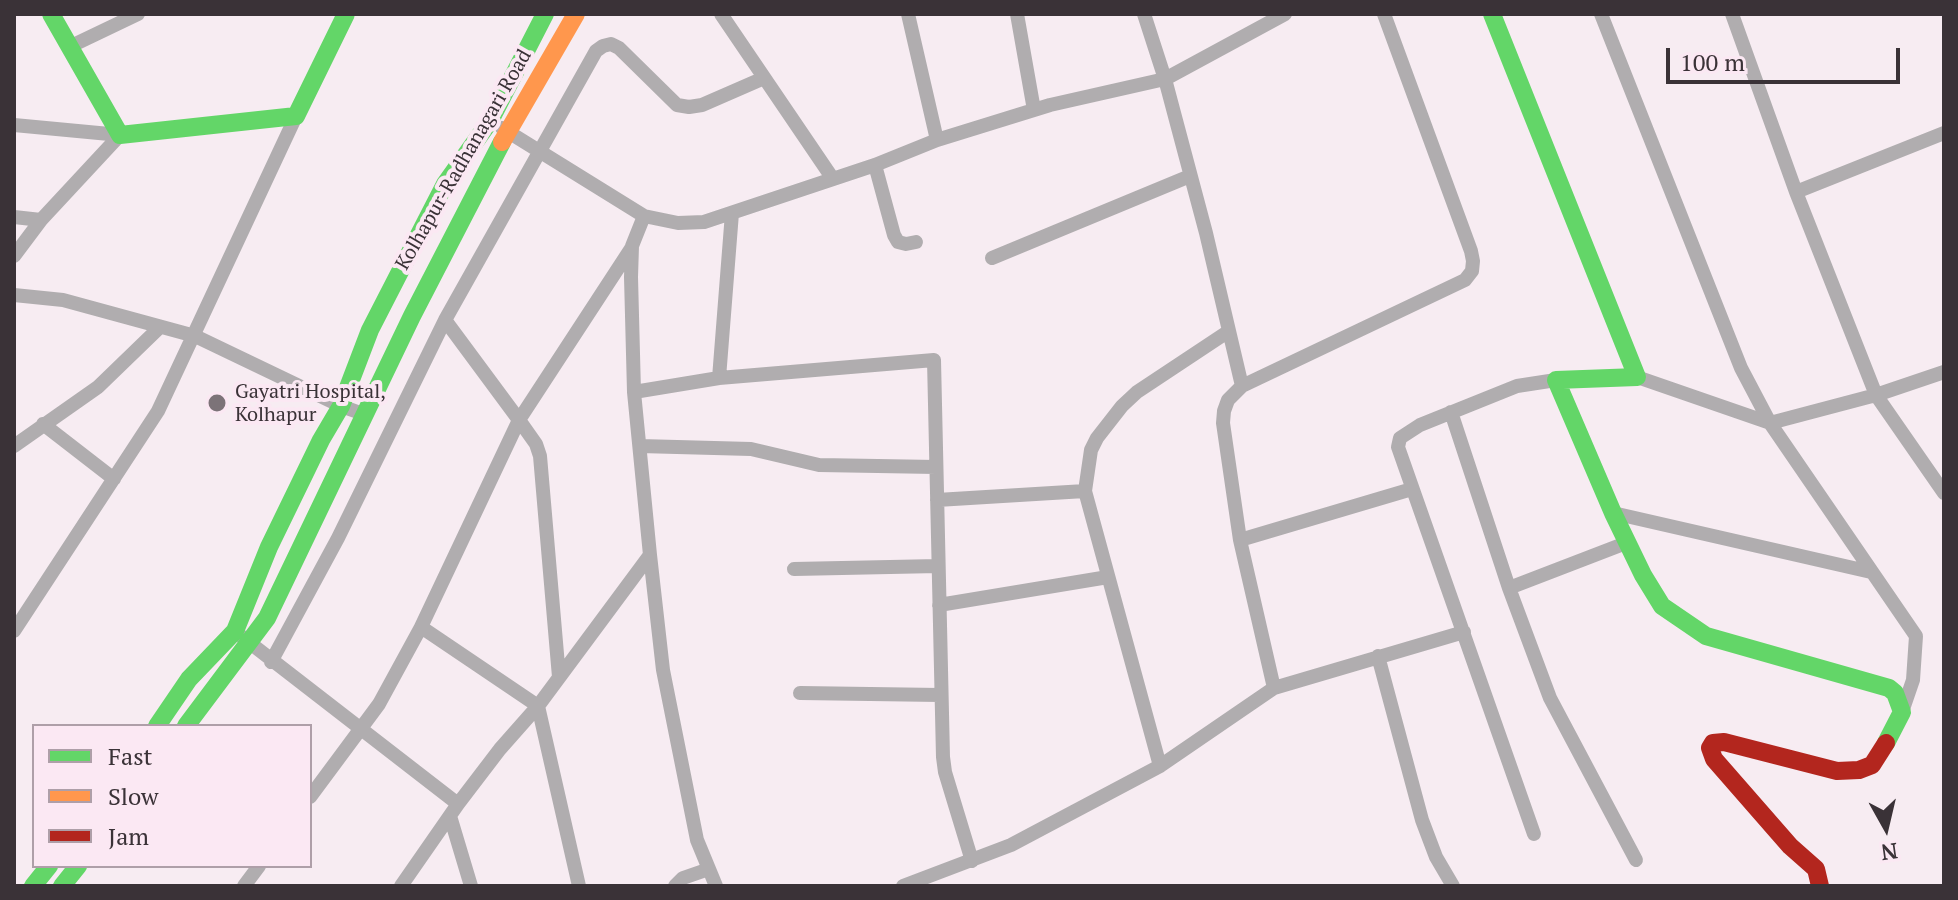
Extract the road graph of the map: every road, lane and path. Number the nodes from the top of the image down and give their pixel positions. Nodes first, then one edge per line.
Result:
1 (51, 14) edge
2 (138, 14) edge
3 (346, 14) edge
4 (545, 14) edge
5 (576, 14) edge
6 (721, 14) edge
7 (1017, 14) edge
8 (1144, 14) edge
9 (1285, 14) edge
10 (1384, 14) edge
11 (1492, 14) edge
12 (1601, 14) edge
13 (1732, 14) edge
14 (905, 18) edge
15 (1268, 18) edge
16 (69, 47) junction
17 (764, 78) junction
18 (1165, 79) junction
19 (1034, 110) junction
20 (296, 116) junction
21 (490, 121) junction
22 (14, 125) edge
23 (508, 131) junction
24 (1944, 133) edge
25 (120, 135) junction
26 (937, 140) junction
27 (542, 150) junction
28 (875, 165) junction
29 (1190, 176) junction
30 (833, 179) junction
31 (1796, 192) junction
32 (732, 213) junction
33 (644, 216) junction
34 (14, 217) edge
35 (41, 220) junction
36 (916, 242) dead end
37 (632, 246) junction
38 (14, 256) edge
39 (992, 258) dead end
40 (14, 295) edge
41 (445, 320) junction
42 (160, 327) junction
43 (1229, 331) junction
44 (195, 336) junction
45 (1944, 372) edge
46 (1637, 377) junction
47 (719, 378) junction
48 (1556, 380) junction
49 (1242, 386) junction
50 (634, 392) junction
51 (1876, 395) junction
52 (341, 406) junction
53 (1451, 412) junction
54 (366, 415) junction
55 (519, 420) junction
56 (1770, 423) junction
57 (43, 424) junction
58 (14, 446) edge
59 (640, 446) junction
60 (936, 467) junction
61 (114, 479) junction
62 (1412, 489) junction
63 (1085, 491) junction
64 (1944, 493) edge
65 (937, 500) junction
66 (1613, 513) junction
67 (1240, 540) junction
68 (1626, 543) junction
69 (650, 555) junction
70 (938, 566) junction
71 (794, 569) dead end
72 (1871, 572) junction
73 (1108, 577) junction
74 (1509, 588) junction
75 (939, 605) junction
76 (421, 627) junction
77 (14, 631) edge
78 (235, 631) junction
79 (1464, 632) junction
80 (250, 644) junction
81 (1378, 656) junction
82 (271, 662) junction
83 (559, 677) junction
84 (1274, 688) junction
85 (800, 693) dead end
86 (940, 695) junction
87 (538, 706) junction
88 (1902, 712) junction
89 (158, 724) edge
90 (188, 724) edge
91 (361, 730) junction
92 (1160, 766) junction
93 (312, 794) edge
94 (454, 810) junction
95 (1534, 834) dead end
96 (1636, 860) dead end
97 (972, 861) junction
98 (47, 868) edge
99 (76, 868) edge
100 (258, 868) edge
101 (709, 869) junction
102 (33, 886) edge
103 (62, 886) edge
104 (244, 886) edge
105 (401, 886) edge
106 (471, 886) edge
107 (579, 886) edge
108 (675, 886) edge
109 (716, 886) edge
110 (903, 886) edge
111 (1453, 886) edge
112 (1820, 886) edge

1 - 16 street
2 - 16 street
3 - 20 street
4 - 21 street, Kolhapur-Radhanagari Road
5 - 23 street
6 - 17 street
7 - 19 street
8 - 18 street
9 - 15 street
10 - 49 street
11 - 46 street
12 - 56 street
13 - 31 street
14 - 26 street
15 - 18 street
16 - 25 street
17 - 27 street
17 - 30 street
18 - 19 street
18 - 29 street
19 - 26 street
20 - 25 street
20 - 44 street
21 - 23 street
21 - 52 street, Kolhapur-Radhanagari Road
22 - 25 street
23 - 27 street
23 - 54 street
24 - 31 street
25 - 35 street
26 - 28 street
27 - 33 street
27 - 41 street
28 - 30 street
28 - 36 street
29 - 39 street
29 - 43 street
30 - 32 street
31 - 51 street
32 - 33 street
32 - 47 street
33 - 37 street
34 - 35 street
35 - 38 street
37 - 50 street
37 - 55 street
40 - 42 street
41 - 55 street
41 - 82 street
42 - 44 street
42 - 57 street
43 - 49 street
43 - 63 street
44 - 52 street
44 - 61 street
45 - 51 street
46 - 48 street
46 - 56 street
47 - 50 street
47 - 60 street
48 - 53 street
48 - 66 street
49 - 67 street
50 - 59 street
51 - 56 street
51 - 64 street
52 - 54 street
52 - 78 street, Kolhapur-Radhanagari Road
53 - 62 street
53 - 74 street
54 - 80 street
55 - 76 street
55 - 83 street
56 - 72 street
57 - 58 street
57 - 61 street
59 - 60 street
59 - 69 street
60 - 65 street
61 - 77 street
62 - 67 street
62 - 79 street
63 - 65 street
63 - 73 street
65 - 70 street
66 - 68 street
66 - 72 street
67 - 84 street
68 - 74 street
68 - 88 street
69 - 83 street
69 - 101 street
70 - 71 street
70 - 75 street
72 - 88 street
73 - 75 street
73 - 92 street
74 - 96 street
75 - 86 street
76 - 87 street
76 - 91 street
78 - 80 street
78 - 89 street, Kolhapur-Radhanagari Road
79 - 81 street
79 - 95 street
80 - 82 street
80 - 90 street
81 - 84 street
81 - 111 street
82 - 91 street
83 - 87 street
84 - 92 street
85 - 86 street
86 - 97 street
87 - 94 street
87 - 107 street
88 - 112 street
91 - 93 street
91 - 94 street
92 - 97 street
94 - 105 street
94 - 106 street
97 - 110 street
98 - 102 street
99 - 103 street
100 - 104 street
101 - 108 street
101 - 109 street

